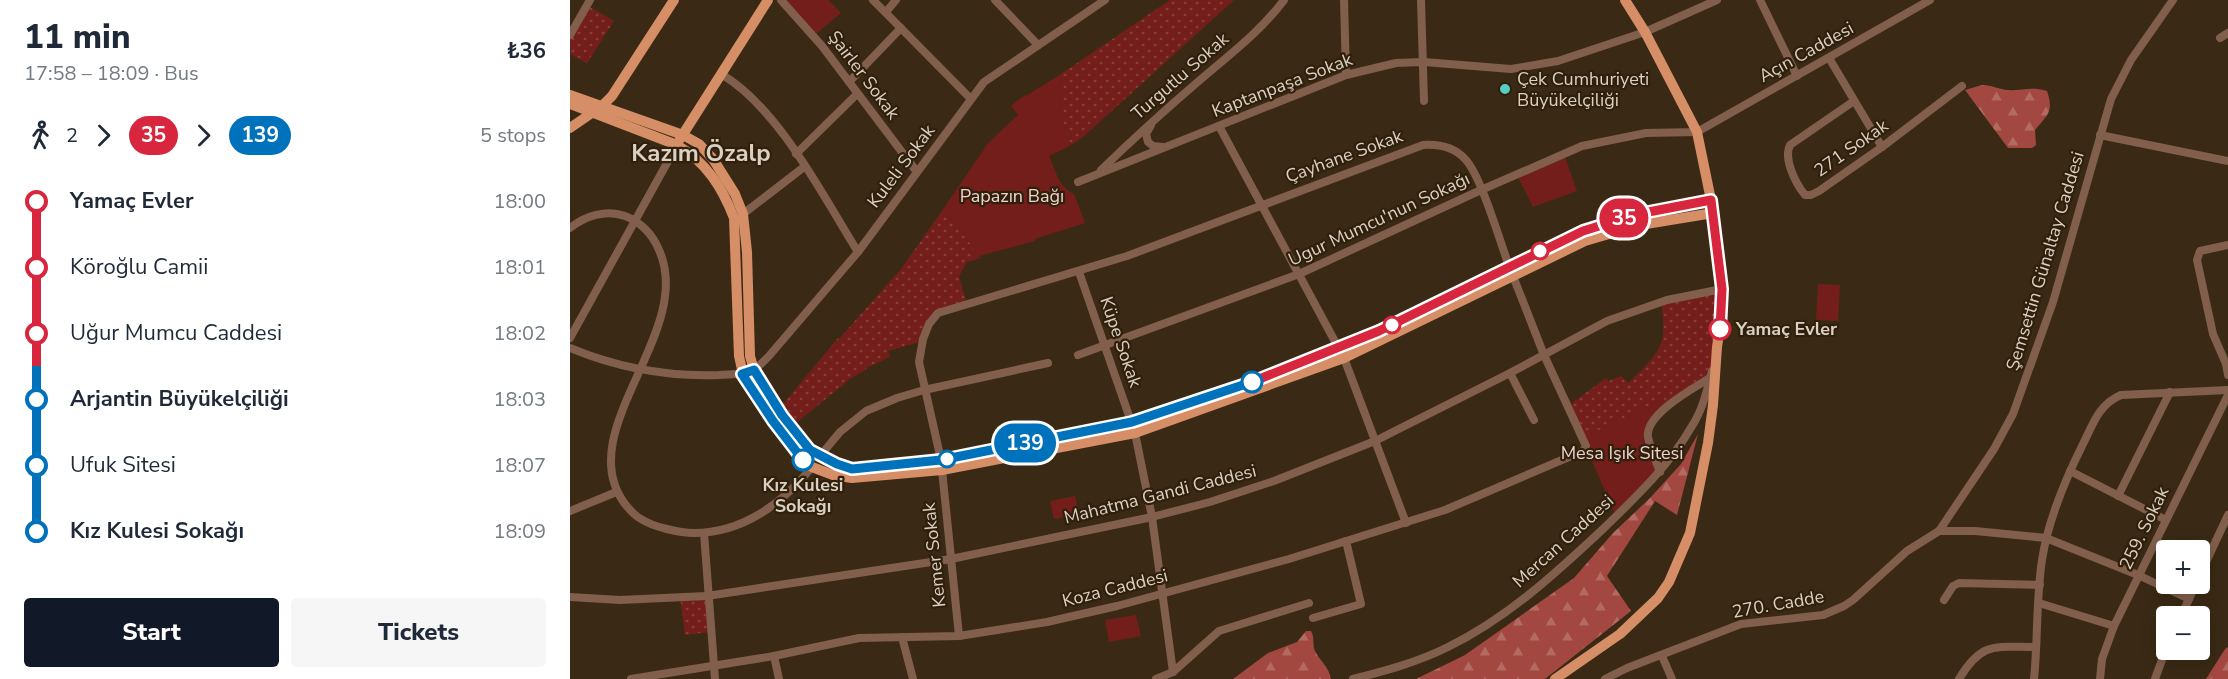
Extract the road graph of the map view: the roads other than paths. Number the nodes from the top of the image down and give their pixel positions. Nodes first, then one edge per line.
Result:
1 (590, 0) edge
2 (674, 0) edge
3 (768, 0) edge
4 (781, 0) edge
5 (873, 0) edge
6 (896, 0) edge
7 (995, 0) edge
8 (1284, 0) edge
9 (1344, 0) edge
10 (1421, 0) edge
11 (1625, 0) edge
12 (1717, 0) edge
13 (1760, 0) edge
14 (1930, 0) edge
15 (2173, 0) edge
16 (1103, 1) edge
17 (886, 12) junction
18 (901, 28) junction
19 (1645, 32) junction
20 (570, 35) edge
21 (1038, 45) junction
22 (1829, 58) junction
23 (1424, 62) junction
24 (721, 74) junction
25 (1346, 75) junction
26 (1797, 76) junction
27 (849, 82) junction
28 (1962, 86) dead end
29 (857, 94) junction
30 (570, 95) edge
31 (970, 98) junction
32 (1854, 101) junction
33 (1424, 102) dead end
34 (570, 104) edge
35 (598, 109) junction
36 (1157, 117) junction
37 (1219, 126) junction
38 (570, 128) edge
39 (1697, 132) junction
40 (2100, 135) junction
41 (680, 140) junction
42 (1169, 145) junction
43 (1882, 147) junction
44 (796, 154) junction
45 (2228, 161) edge
46 (804, 167) junction
47 (917, 172) junction
48 (1096, 174) junction
49 (1078, 182) dead end
50 (1481, 190) junction
51 (1711, 200) junction
52 (1262, 205) junction
53 (1713, 213) junction
54 (743, 214) junction
55 (634, 221) junction
56 (570, 228) edge
57 (2228, 244) edge
58 (858, 252) junction
59 (1511, 271) junction
60 (1079, 272) junction
61 (1299, 274) junction
62 (1722, 289) junction
63 (938, 314) joint
64 (570, 338) edge
65 (1106, 345) junction
66 (1717, 347) junction
67 (570, 348) edge
68 (1342, 353) junction
69 (1078, 355) dead end
70 (1544, 355) junction
71 (1048, 363) dead end
72 (634, 370) junction
73 (754, 370) junction
74 (742, 374) junction
75 (1510, 374) junction
76 (2228, 375) edge
77 (1710, 378) junction
78 (924, 390) junction
79 (2228, 390) edge
80 (2170, 392) junction
81 (2228, 394) edge
82 (1534, 420) dead end
83 (1133, 428) junction
84 (1375, 441) junction
85 (1586, 446) joint
86 (820, 456) junction
87 (941, 465) junction
88 (812, 467) junction
89 (2070, 471) junction
90 (1660, 472) junction
91 (614, 493) junction
92 (2118, 496) junction
93 (570, 511) edge
94 (2228, 515) edge
95 (1152, 517) junction
96 (2166, 520) junction
97 (1406, 523) junction
98 (1939, 531) junction
99 (704, 533) junction
100 (2046, 538) junction
101 (1346, 541) junction
102 (2210, 553) edge
103 (951, 559) junction
104 (2138, 575) junction
105 (2040, 585) junction
106 (1164, 592) junction
107 (2191, 594) edge
108 (707, 596) junction
109 (570, 597) edge
110 (2189, 599) junction
111 (1944, 600) dead end
112 (1309, 603) dead end
113 (2039, 603) junction
114 (2186, 606) edge
115 (1314, 618) dead end
116 (2114, 626) junction
117 (959, 636) junction
118 (902, 637) junction
119 (2035, 647) junction
120 (774, 656) junction
121 (1662, 656) junction
122 (2161, 660) edge
123 (713, 667) junction
124 (1173, 672) junction
125 (1564, 676) edge
126 (631, 679) edge
127 (715, 679) edge
128 (778, 679) edge
129 (913, 679) edge
130 (1156, 679) edge
131 (1353, 679) edge
132 (1556, 679) edge
133 (1605, 679) edge
134 (1672, 679) edge
135 (1959, 679) edge
136 (2034, 679) edge
137 (2100, 679) edge
138 (2156, 679) edge

1 - 20 street
2 - 35 main road
3 - 24 main road
4 - 27 street, Şairler Sokak
5 - 17 street
6 - 17 street
7 - 21 street
8 - 36 street, Turgutlu Sokak
9 - 25 street
10 - 23 street
11 - 19 main road
12 - 19 street, Kaptanpaşa Sokak
13 - 26 street
14 - 22 street, Açın Caddesi
15 - 40 street, Şemsettin Günaltay Caddesi
16 - 21 street, Kuleli Sokak
17 - 18 street
18 - 27 street
18 - 31 street
19 - 23 street, Kaptanpaşa Sokak
19 - 39 main road
21 - 31 street, Kuleli Sokak
22 - 26 street, Açın Caddesi
22 - 32 street
23 - 25 street, Kaptanpaşa Sokak
23 - 33 street
24 - 41 main road
24 - 44 street
25 - 37 street, Kaptanpaşa Sokak
26 - 39 street, Açın Caddesi
27 - 29 street, Şairler Sokak
28 - 43 street, 271 Sokak
29 - 44 street
29 - 47 street, Şairler Sokak
30 - 35 main road
31 - 47 street, Kuleli Sokak
32 - 43 street
32 - 43 street, 271 Sokak
34 - 35 main road
35 - 38 main road
35 - 41 main road
36 - 42 street
36 - 48 street, Turgutlu Sokak
37 - 42 street, Kaptanpaşa Sokak
37 - 52 street
39 - 50 street, Ugur Mumcu'nun Sokağı
39 - 51 main road
40 - 45 street
40 - 98 street, Şemsettin Günaltay Caddesi
41 - 54 main road
41 - 55 street
41 - 74 main road
42 - 48 street, Kaptanpaşa Sokak
44 - 46 street
46 - 54 street
46 - 58 street
47 - 58 street, Kuleli Sokak
48 - 49 street, Kaptanpaşa Sokak
50 - 52 street, Çayhane Sokak
50 - 59 street, Çayhane Sokak
50 - 61 street, Ugur Mumcu'nun Sokağı
51 - 53 main road
51 - 59 main road
52 - 60 street, Çayhane Sokak
52 - 61 street
53 - 59 main road
53 - 62 main road
54 - 73 main road
55 - 56 street
55 - 64 street
55 - 72 street
57 - 76 street
58 - 73 street, Kuleli Sokak
59 - 68 main road
59 - 70 street, Çayhane Sokak
60 - 63 street, Çayhane Sokak
60 - 65 street, Küpe Sokak
61 - 65 street, Ugur Mumcu'nun Sokağı
61 - 68 street
62 - 66 main road
62 - 70 street, Mahatma Gandi Caddesi
63 - 78 street, Kemer Sokak
65 - 69 street, Ugur Mumcu'nun Sokağı
65 - 83 street, Küpe Sokak
66 - 77 street, Mercan Caddesi
66 - 125 main road
67 - 72 street
68 - 83 main road
68 - 84 street
70 - 75 street, Mahatma Gandi Caddesi
70 - 85 street, Çayhane Sokak
71 - 78 street
72 - 74 street
72 - 91 street
73 - 74 street, Kuleli Sokak
73 - 86 main road
74 - 88 main road
75 - 82 street
75 - 84 street, Mahatma Gandi Caddesi
77 - 90 street, Mercan Caddesi
77 - 90 street
78 - 86 street
78 - 87 street, Kemer Sokak
79 - 80 street
80 - 89 street
80 - 92 street
81 - 96 street, 259. Sokak
83 - 87 main road
83 - 95 street, Küpe Sokak
84 - 95 street, Mahatma Gandi Caddesi
84 - 97 street
85 - 97 street, Koza Caddesi
86 - 87 main road
87 - 88 main road
87 - 103 street, Kemer Sokak
88 - 99 street
89 - 92 street
89 - 100 street
90 - 131 street, Mercan Caddesi
91 - 93 street
91 - 99 street
92 - 96 street
94 - 102 street
95 - 103 street, Mahatma Gandi Caddesi
95 - 106 street, Küpe Sokak
96 - 104 street, 259. Sokak
97 - 101 street, Koza Caddesi
98 - 100 street
98 - 121 street, 270. Cadde
99 - 108 street
100 - 104 street
100 - 105 street
101 - 106 street, Koza Caddesi
101 - 115 street
103 - 108 street, Mahatma Gandi Caddesi
103 - 117 street, Kemer Sokak
104 - 110 street
104 - 116 street, 259. Sokak
105 - 111 street
105 - 113 street
106 - 117 street, Koza Caddesi
106 - 124 street, Küpe Sokak
107 - 110 street
108 - 109 street, Mahatma Gandi Caddesi
108 - 123 street
110 - 114 street
112 - 124 street
113 - 116 street
113 - 119 street
116 - 137 street, 259. Sokak
117 - 118 street, Koza Caddesi
118 - 120 street, Koza Caddesi
118 - 129 street
119 - 135 street
119 - 136 street
120 - 123 street, Koza Caddesi
120 - 128 street
121 - 133 street, 270. Cadde
121 - 134 street
122 - 138 street
123 - 126 street, Koza Caddesi
123 - 127 street
124 - 130 street
125 - 132 main road

